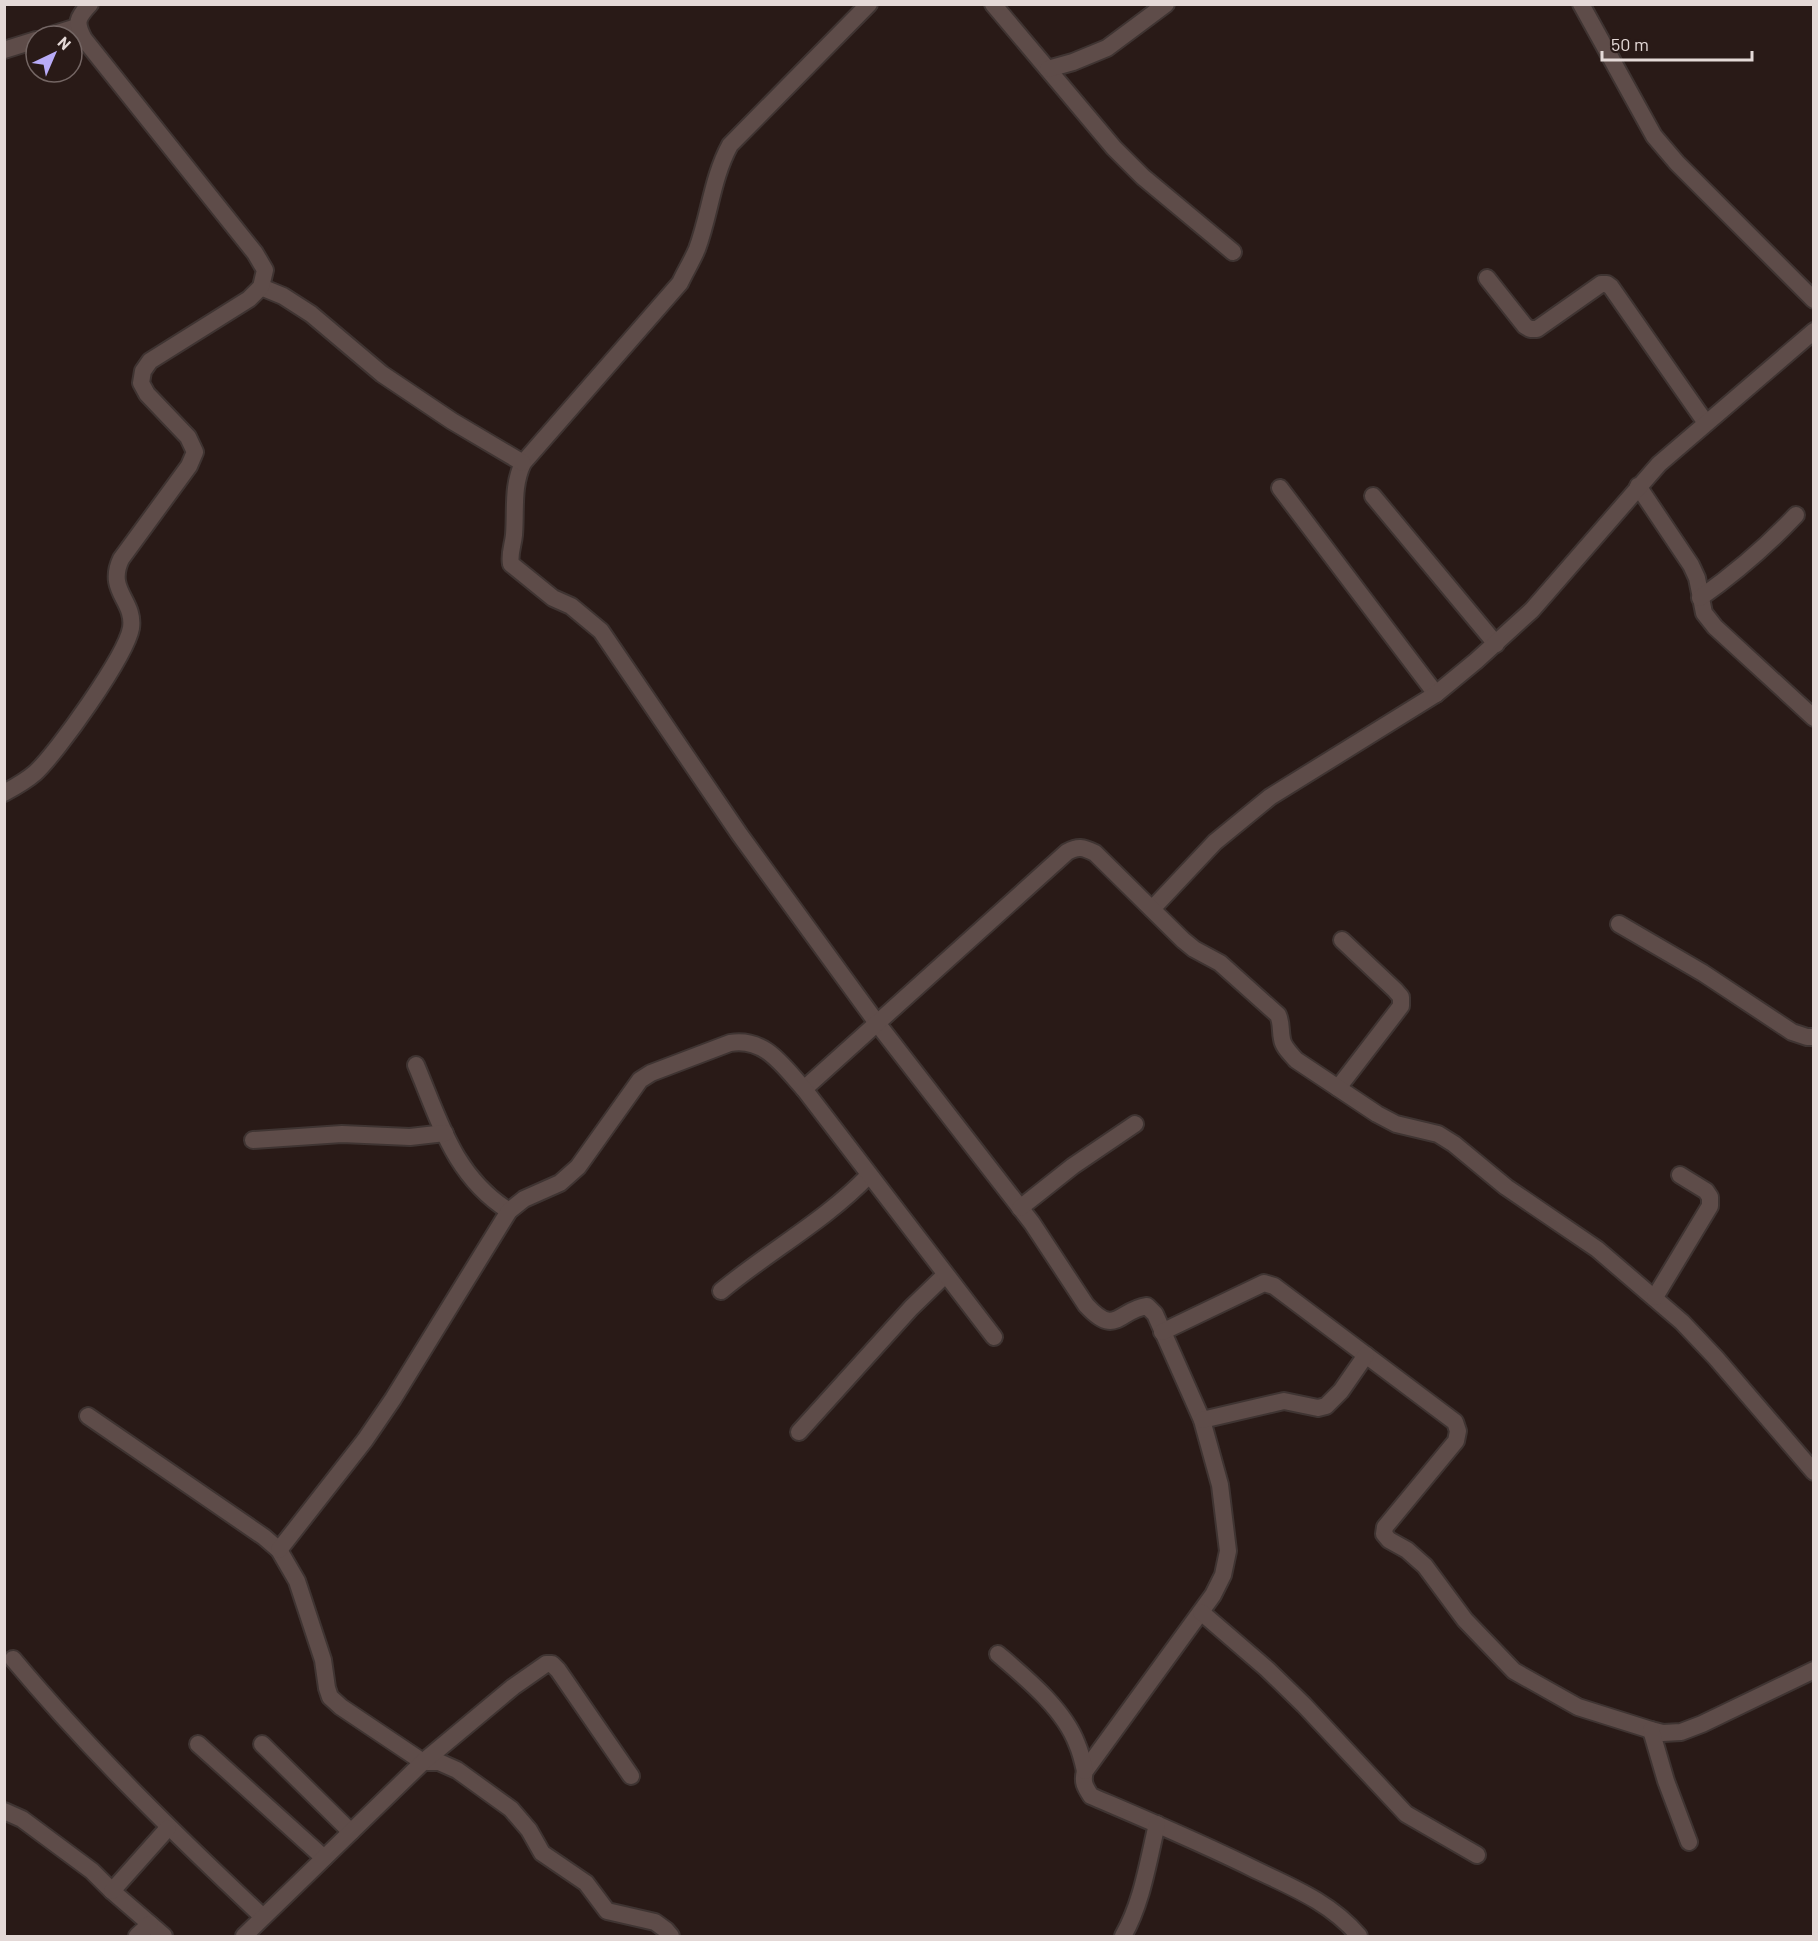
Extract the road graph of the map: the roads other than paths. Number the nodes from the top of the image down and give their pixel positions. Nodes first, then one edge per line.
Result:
1 (90, 4) edge
2 (869, 4) edge
3 (993, 4) edge
4 (1166, 4) edge
5 (1581, 4) edge
6 (78, 24) edge
7 (84, 39) edge
8 (24, 44) edge
9 (4, 50) edge
10 (1048, 69) junction
11 (1233, 252) dead end
12 (1487, 278) dead end
13 (261, 287) junction
14 (1814, 300) edge
15 (1814, 331) edge
16 (1706, 423) junction
17 (523, 463) junction
18 (1638, 486) junction
19 (1280, 488) dead end
20 (1373, 496) dead end
21 (1796, 515) dead end
22 (1700, 598) junction
23 (1496, 644) junction
24 (1436, 694) junction
25 (1814, 718) edge
26 (4, 793) edge
27 (1152, 909) junction
28 (1619, 924) dead end
29 (1342, 940) dead end
30 (877, 1023) junction
31 (1814, 1037) edge
32 (416, 1065) dead end
33 (1338, 1088) junction
34 (804, 1089) junction
35 (1135, 1124) dead end
36 (445, 1133) junction
37 (253, 1140) dead end
38 (869, 1175) junction
39 (1680, 1175) dead end
40 (1020, 1208) junction
41 (509, 1211) junction
42 (945, 1275) junction
43 (721, 1291) dead end
44 (1654, 1297) junction
45 (1162, 1332) junction
46 (994, 1337) dead end
47 (1366, 1355) junction
48 (88, 1416) dead end
49 (1202, 1420) junction
50 (799, 1432) dead end
51 (1814, 1472) edge
52 (279, 1550) junction
53 (1201, 1612) junction
54 (998, 1654) dead end
55 (13, 1659) dead end
56 (1814, 1670) edge
57 (1651, 1730) junction
58 (198, 1743) dead end
59 (262, 1744) dead end
60 (423, 1762) junction
61 (1085, 1771) junction
62 (631, 1776) dead end
63 (4, 1811) edge
64 (1157, 1824) junction
65 (168, 1828) junction
66 (351, 1832) junction
67 (1689, 1842) dead end
68 (1476, 1855) dead end
69 (324, 1858) junction
70 (112, 1891) junction
71 (263, 1917) junction
72 (150, 1924) junction
73 (137, 1936) edge
74 (164, 1936) edge
75 (244, 1936) edge
76 (671, 1936) edge
77 (1123, 1936) edge
78 (1359, 1936) edge

1 - 6 street
2 - 17 street
3 - 10 street
4 - 10 street
5 - 14 street
7 - 13 street
8 - 9 street
10 - 11 street
12 - 16 street
13 - 17 street
13 - 26 street
15 - 16 street
16 - 18 street
17 - 30 street
18 - 22 street
18 - 23 street
19 - 24 street
20 - 23 street
21 - 22 street
22 - 25 street
23 - 24 street
24 - 27 street
27 - 30 street
27 - 33 street
28 - 31 street
29 - 33 street
30 - 34 street
30 - 40 street
32 - 36 street
33 - 44 street
34 - 38 street
34 - 41 street
35 - 40 street
36 - 37 street
36 - 41 street
38 - 42 street
38 - 43 street
39 - 44 street
40 - 45 street
41 - 52 street
42 - 46 street
42 - 50 street
44 - 51 street
45 - 47 street
45 - 49 street
47 - 49 street
47 - 57 street
48 - 52 street
49 - 53 street
52 - 60 street
53 - 61 street
53 - 68 street
54 - 61 street
55 - 65 street
56 - 57 street
57 - 67 street
58 - 69 street
59 - 66 street
60 - 62 street
60 - 66 street
60 - 76 street
61 - 64 street
63 - 70 street
64 - 77 street
64 - 78 street
65 - 70 street
65 - 71 street
66 - 69 street
69 - 71 street
70 - 72 street
71 - 75 street
72 - 73 street
72 - 74 street

